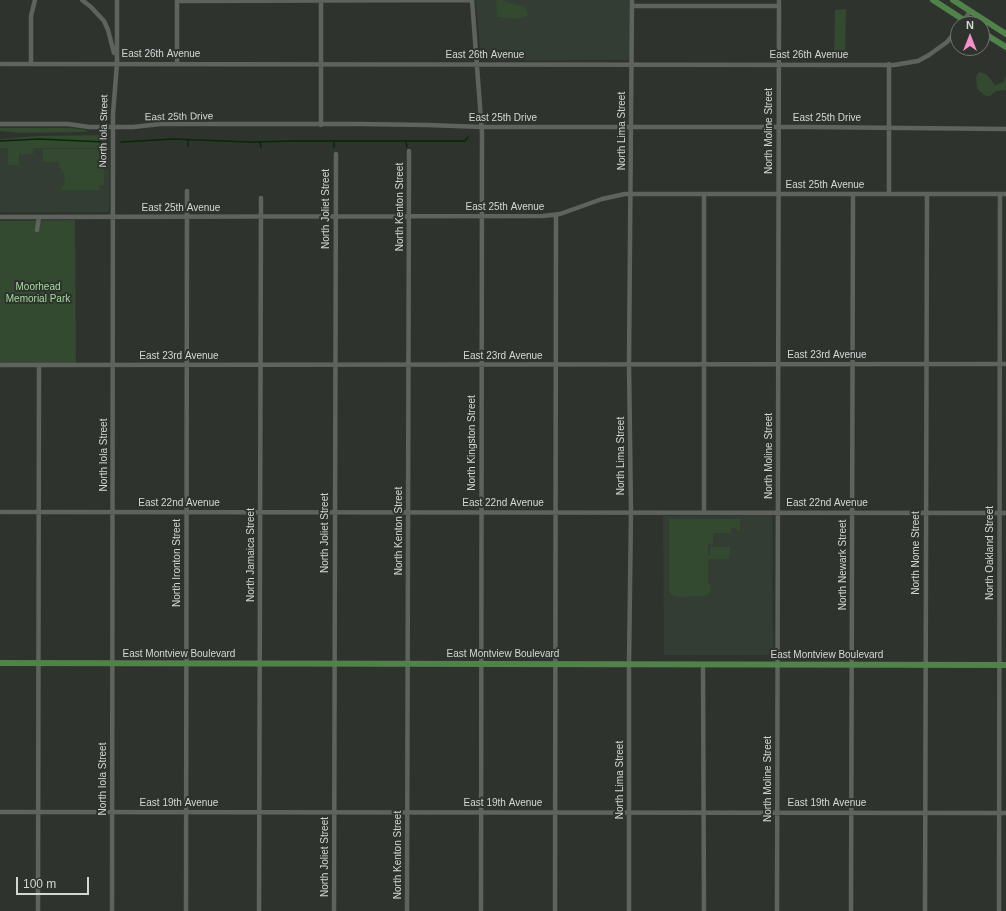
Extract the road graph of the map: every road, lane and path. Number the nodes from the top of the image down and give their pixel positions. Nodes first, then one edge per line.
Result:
1 (35, 0) edge
2 (82, 0) edge
3 (117, 0) edge
4 (178, 0) edge
5 (239, 0) edge
6 (261, 0) edge
7 (321, 0) edge
8 (383, 0) edge
9 (422, 0) edge
10 (472, 0) edge
11 (632, 0) edge
12 (692, 0) edge
13 (725, 0) edge
14 (779, 0) edge
15 (934, 0) edge
16 (952, 0) edge
17 (632, 6) junction
18 (692, 6) junction
19 (725, 6) junction
20 (779, 6) junction
21 (970, 11) junction
22 (956, 16) edge
23 (968, 16) edge
24 (1006, 34) edge
25 (990, 37) edge
26 (950, 38) edge
27 (1006, 46) edge
28 (117, 63) junction
29 (178, 63) junction
30 (321, 63) junction
31 (0, 64) edge
32 (31, 64) junction
33 (477, 64) junction
34 (632, 64) junction
35 (778, 64) junction
36 (889, 64) junction
37 (0, 124) edge
38 (320, 125) junction
39 (113, 127) junction
40 (482, 127) junction
41 (631, 127) junction
42 (778, 127) junction
43 (890, 128) junction
44 (1006, 129) edge
45 (409, 151) dead end
46 (336, 154) dead end
47 (187, 190) dead end
48 (630, 194) junction
49 (704, 194) junction
50 (778, 194) junction
51 (853, 194) junction
52 (889, 194) junction
53 (927, 194) junction
54 (1000, 194) junction
55 (1006, 194) edge
56 (261, 198) dead end
57 (556, 214) junction
58 (261, 216) junction
59 (335, 216) junction
60 (408, 216) junction
61 (482, 216) junction
62 (0, 217) edge
63 (39, 217) junction
64 (113, 217) junction
65 (187, 217) junction
66 (36, 230) dead end
67 (556, 364) junction
68 (629, 364) junction
69 (704, 364) junction
70 (777, 364) junction
71 (852, 364) junction
72 (926, 364) junction
73 (1003, 364) edge
74 (0, 365) edge
75 (39, 365) junction
76 (113, 365) junction
77 (187, 365) junction
78 (261, 365) junction
79 (335, 365) junction
80 (408, 365) junction
81 (481, 365) junction
82 (0, 512) edge
83 (38, 512) junction
84 (113, 512) junction
85 (186, 512) junction
86 (260, 512) junction
87 (334, 512) junction
88 (408, 512) junction
89 (481, 512) junction
90 (556, 512) junction
91 (630, 512) junction
92 (704, 512) junction
93 (778, 512) junction
94 (852, 512) junction
95 (925, 512) junction
96 (999, 512) junction
97 (1006, 513) edge
98 (0, 664) edge
99 (38, 664) junction
100 (112, 664) junction
101 (186, 664) junction
102 (260, 664) junction
103 (334, 664) junction
104 (407, 664) junction
105 (481, 664) junction
106 (556, 664) junction
107 (629, 665) junction
108 (704, 665) junction
109 (778, 665) junction
110 (851, 665) junction
111 (925, 665) junction
112 (1003, 665) edge
113 (0, 812) edge
114 (38, 812) junction
115 (112, 812) junction
116 (186, 812) junction
117 (260, 812) junction
118 (334, 812) junction
119 (407, 812) junction
120 (481, 812) junction
121 (555, 812) junction
122 (630, 812) junction
123 (704, 812) junction
124 (777, 812) junction
125 (851, 812) junction
126 (924, 813) junction
127 (999, 813) junction
128 (1006, 813) edge
129 (38, 911) edge
130 (112, 911) edge
131 (186, 911) edge
132 (259, 911) edge
133 (334, 911) edge
134 (407, 911) edge
135 (481, 911) edge
136 (555, 911) edge
137 (629, 911) edge
138 (704, 911) edge
139 (777, 911) edge
140 (851, 911) edge
141 (925, 911) edge
142 (999, 911) edge

1 - 32 street
2 - 28 street
3 - 28 street, North Iola Street
4 - 5 street
4 - 29 street
5 - 6 street
6 - 7 street
7 - 8 street
7 - 30 street
8 - 9 street
9 - 10 street
10 - 33 street, North Kingston Street
11 - 17 street, North Lima Street
12 - 18 street
13 - 19 street
14 - 20 street, North Moline Street
15 - 22 main road
16 - 21 main road
17 - 18 street
17 - 34 street, North Lima Street
18 - 19 street
19 - 20 street
20 - 35 street, North Moline Street
21 - 23 street
21 - 24 main road
25 - 27 main road
26 - 36 street, East 26th Avenue
28 - 29 street, East 26th Avenue
28 - 32 street, East 26th Avenue
28 - 39 street, North Iola Street
29 - 30 street, East 26th Avenue
30 - 33 street, East 26th Avenue
30 - 38 street
31 - 32 street, East 26th Avenue
33 - 34 street, East 26th Avenue
33 - 40 street, North Kingston Street
34 - 35 street, East 26th Avenue
34 - 41 street, North Lima Street
35 - 36 street, East 26th Avenue
35 - 42 street, North Moline Street
36 - 43 street
37 - 39 street, East 25th Drive
38 - 39 street, East 25th Drive
38 - 40 street, East 25th Drive
39 - 64 street, North Iola Street
40 - 41 street, East 25th Drive
40 - 61 street, North Kingston Street
41 - 42 street, East 25th Drive
41 - 48 street, North Lima Street
42 - 43 street, East 25th Drive
42 - 50 street, North Moline Street
43 - 44 street, East 25th Drive
43 - 52 street
45 - 60 street, North Kenton Street
46 - 59 street, North Joliet Street
47 - 65 street, North Ironton Street
48 - 49 street, East 25th Avenue
48 - 57 street, East 25th Avenue
48 - 68 street, North Lima Street
49 - 50 street, East 25th Avenue
49 - 69 street
50 - 51 street, East 25th Avenue
50 - 70 street, North Moline Street
51 - 52 street, East 25th Avenue
51 - 71 street, North Newark Street
52 - 53 street, East 25th Avenue
53 - 54 street, East 25th Avenue
53 - 72 street, North Nome Street
54 - 55 street, East 25th Avenue
54 - 73 street, North Oakland Street
56 - 58 street, North Jamaica Street
57 - 61 street, East 25th Avenue
57 - 67 street
58 - 59 street, East 25th Avenue
58 - 65 street, East 25th Avenue
58 - 78 street, North Jamaica Street
59 - 60 street, East 25th Avenue
59 - 79 street, North Joliet Street
60 - 61 street, East 25th Avenue
60 - 80 street, North Kenton Street
61 - 81 street, North Kingston Street
62 - 63 street, East 25th Avenue
63 - 64 street, East 25th Avenue
63 - 66 street
64 - 65 street, East 25th Avenue
64 - 76 street, North Iola Street
65 - 77 street, North Ironton Street
67 - 68 street, East 23rd Avenue
67 - 81 street, East 23rd Avenue
67 - 90 street
68 - 69 street, East 23rd Avenue
68 - 91 street, North Lima Street
69 - 70 street, East 23rd Avenue
69 - 92 street
70 - 71 street, East 23rd Avenue
70 - 93 street, North Moline Street
71 - 72 street, East 23rd Avenue
71 - 94 street, North Newark Street
72 - 73 street, East 23rd Avenue
72 - 95 street, North Nome Street
73 - 96 street, North Oakland Street
74 - 75 street, East 23rd Avenue
75 - 76 street, East 23rd Avenue
75 - 83 street
76 - 77 street, East 23rd Avenue
76 - 84 street, North Iola Street
77 - 78 street, East 23rd Avenue
77 - 85 street, North Ironton Street
78 - 79 street, East 23rd Avenue
78 - 86 street, North Jamaica Street
79 - 80 street, East 23rd Avenue
79 - 87 street, North Joliet Street
80 - 81 street, East 23rd Avenue
80 - 88 street, North Kenton Street
81 - 89 street, North Kingston Street
82 - 83 street, East 22nd Avenue
83 - 84 street, East 22nd Avenue
83 - 99 street
84 - 85 street, East 22nd Avenue
84 - 100 street, North Iola Street
85 - 86 street, East 22nd Avenue
85 - 101 street, North Ironton Street
86 - 87 street, East 22nd Avenue
86 - 102 street, North Jamaica Street
87 - 88 street, East 22nd Avenue
87 - 103 street, North Joliet Street
88 - 89 street, East 22nd Avenue
88 - 104 street, North Kenton Street
89 - 90 street, East 22nd Avenue
89 - 105 street, North Kingston Street
90 - 91 street, East 22nd Avenue
90 - 106 street
91 - 92 street, East 22nd Avenue
91 - 107 street, North Lima Street
92 - 93 street, East 22nd Avenue
93 - 94 street, East 22nd Avenue
93 - 109 street, North Moline Street
94 - 95 street, East 22nd Avenue
94 - 110 street, North Newark Street
95 - 96 street, East 22nd Avenue
95 - 111 street, North Nome Street
96 - 97 street, East 22nd Avenue
96 - 112 street, North Oakland Street
98 - 99 main road, East Montview Boulevard
99 - 100 main road, East Montview Boulevard
99 - 114 street
100 - 101 main road, East Montview Boulevard
100 - 115 street, North Iola Street
101 - 102 main road, East Montview Boulevard
101 - 116 street, North Ironton Street
102 - 103 main road, East Montview Boulevard
102 - 117 street, North Jamaica Street
103 - 104 main road, East Montview Boulevard
103 - 118 street, North Joliet Street
104 - 105 main road, East Montview Boulevard
104 - 119 street, North Kenton Street
105 - 106 main road, East Montview Boulevard
105 - 120 street, North Kingston Street
106 - 107 main road, East Montview Boulevard
106 - 121 street
107 - 108 main road, East Montview Boulevard
107 - 122 street, North Lima Street
108 - 109 main road, East Montview Boulevard
108 - 123 street
109 - 110 main road, East Montview Boulevard
109 - 124 street, North Moline Street
110 - 111 main road, East Montview Boulevard
110 - 125 street, North Newark Street
111 - 112 main road, East Montview Boulevard
111 - 126 street, North Nome Street
112 - 127 street, North Oakland Street
113 - 114 street, East 19th Avenue
114 - 115 street, East 19th Avenue
114 - 129 street
115 - 116 street, East 19th Avenue
115 - 130 street, North Iola Street
116 - 117 street, East 19th Avenue
116 - 131 street, North Ironton Street
117 - 118 street, East 19th Avenue
117 - 132 street, North Jamaica Street
118 - 119 street, East 19th Avenue
118 - 133 street, North Joliet Street
119 - 120 street, East 19th Avenue
119 - 134 street, North Kenton Street
120 - 121 street, East 19th Avenue
120 - 135 street, North Kingston Street
121 - 122 street, East 19th Avenue
121 - 136 street
122 - 123 street, East 19th Avenue
122 - 137 street, North Lima Street
123 - 124 street, East 19th Avenue
123 - 138 street
124 - 125 street, East 19th Avenue
124 - 139 street, North Moline Street
125 - 126 street, East 19th Avenue
125 - 140 street, North Newark Street
126 - 127 street, East 19th Avenue
126 - 141 street, North Nome Street
127 - 128 street, East 19th Avenue
127 - 142 street, North Oakland Street

